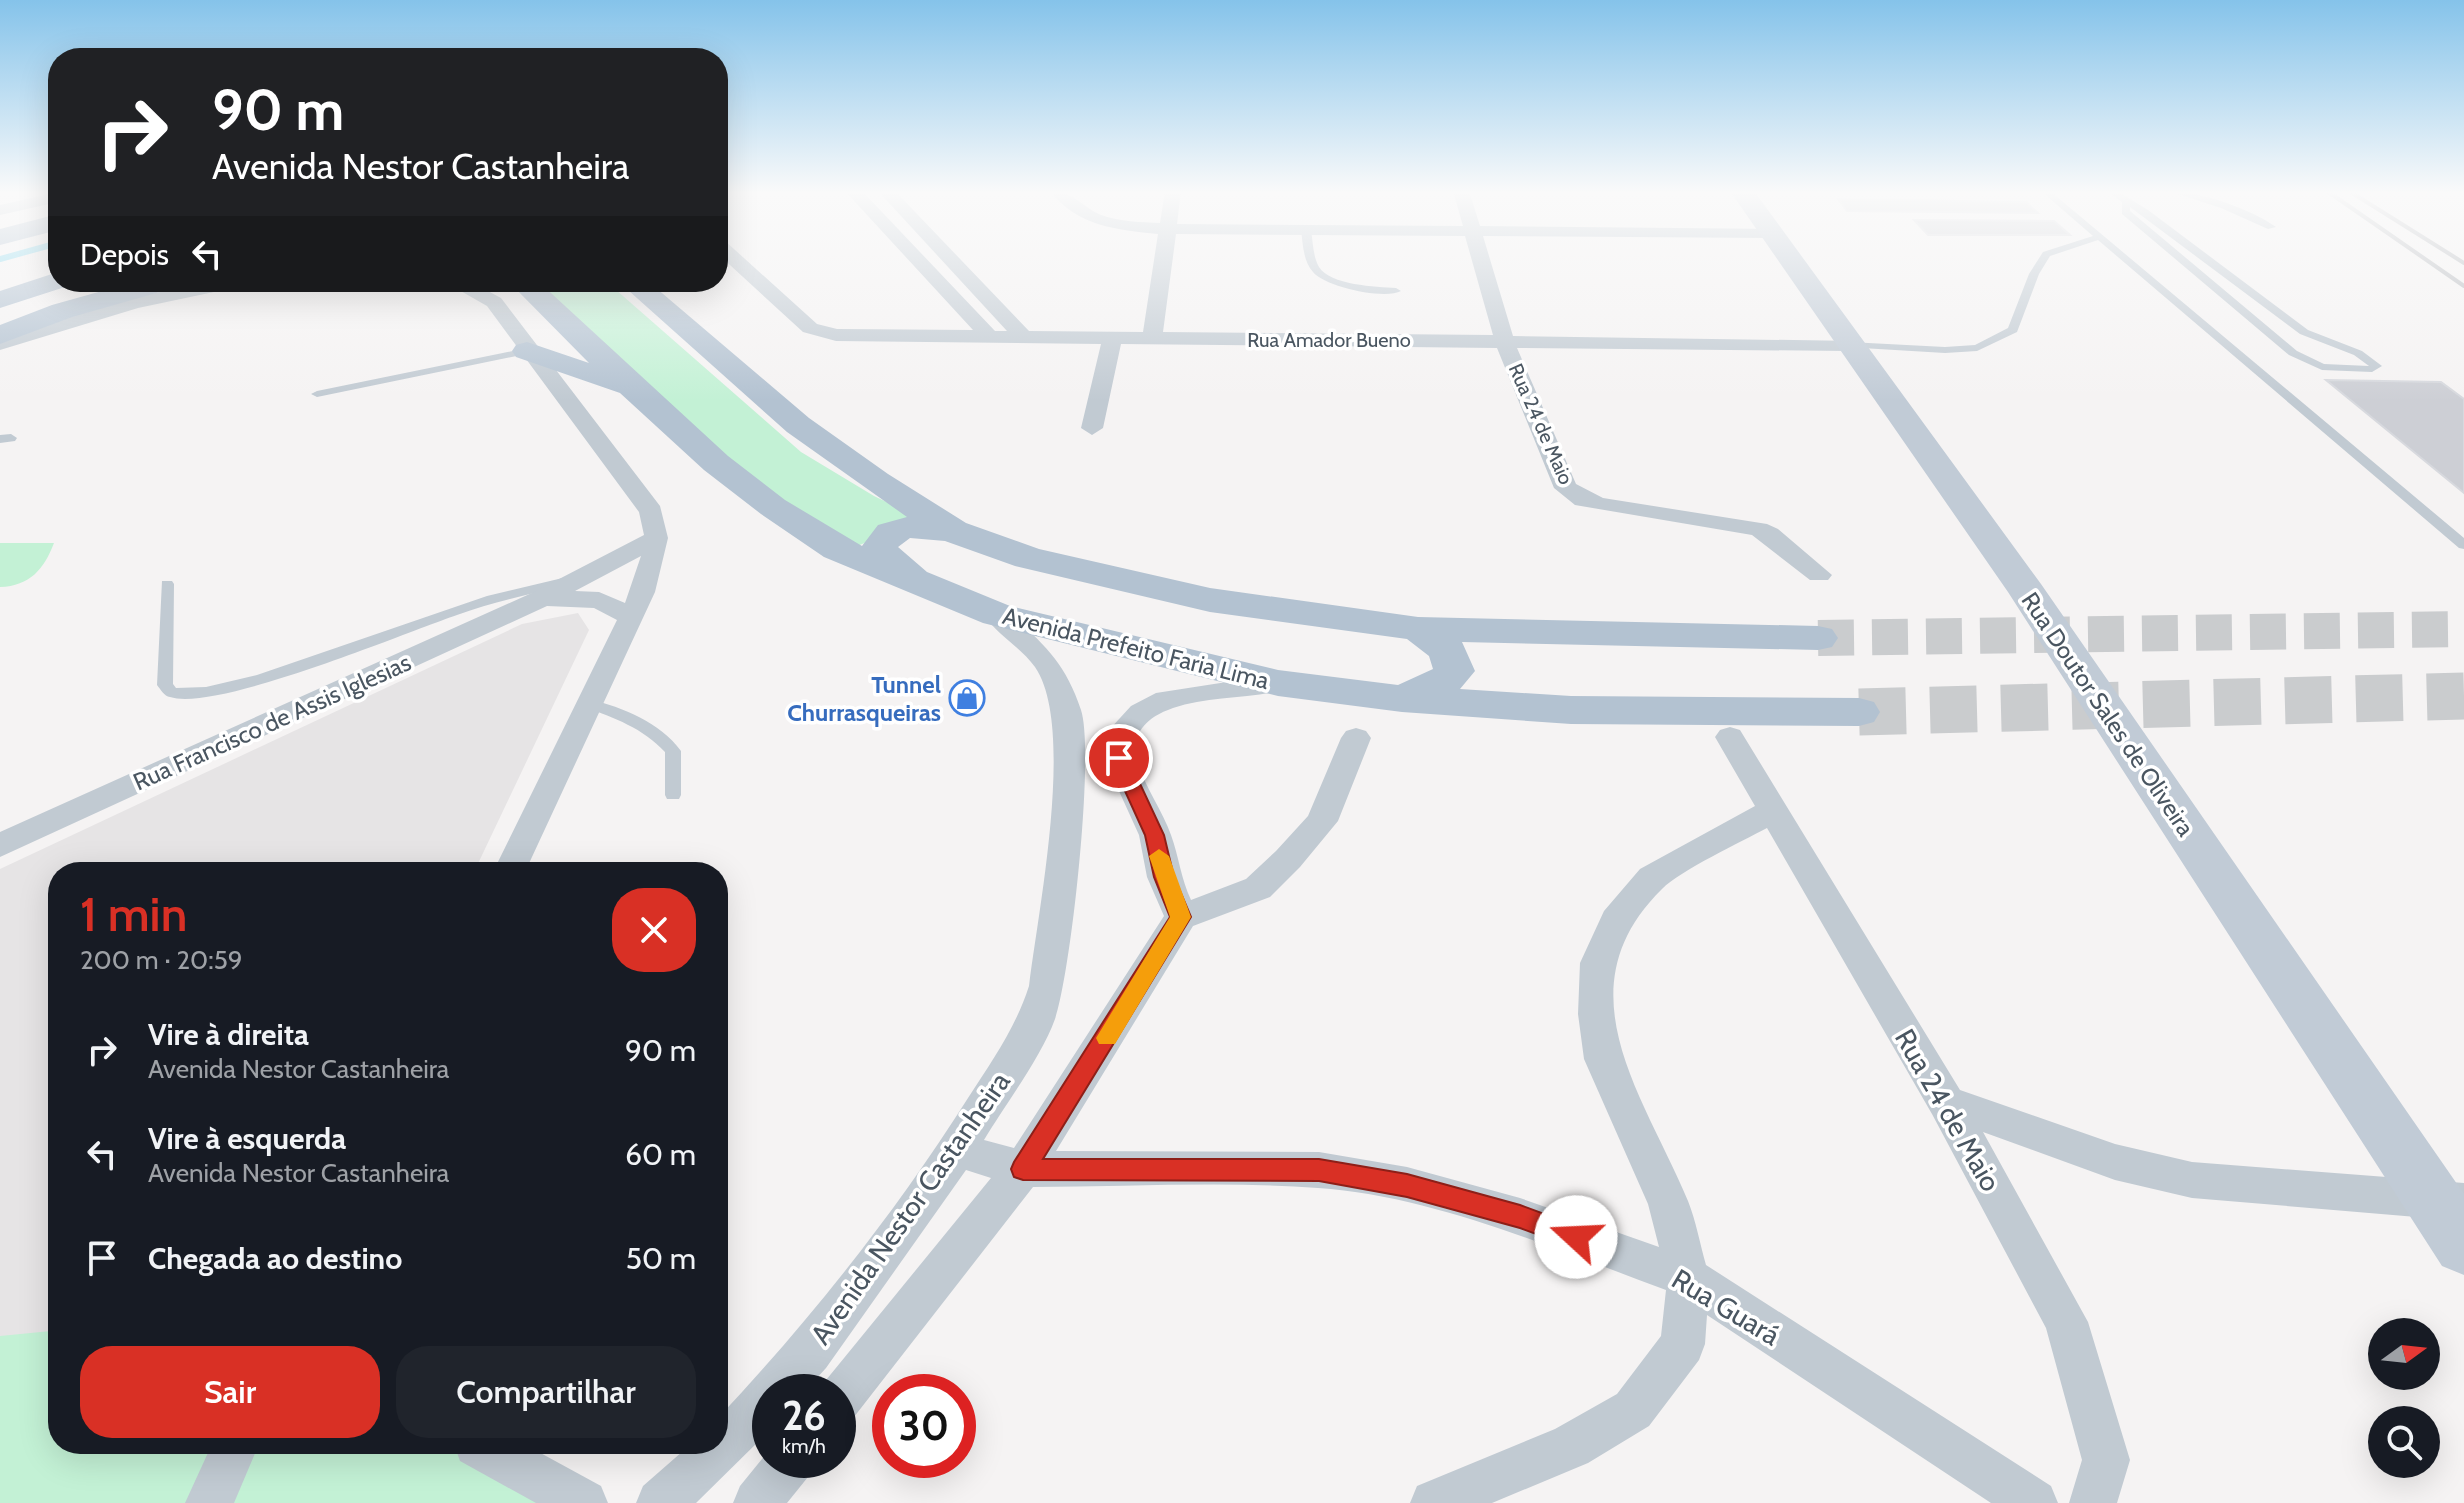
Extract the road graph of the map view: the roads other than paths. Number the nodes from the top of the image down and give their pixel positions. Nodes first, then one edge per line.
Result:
1 (737, 261) edge
2 (919, 261) edge
3 (952, 261) edge
4 (1161, 261) edge
5 (1312, 261) edge
6 (1480, 261) edge
7 (1791, 261) edge
8 (2042, 261) edge
9 (2128, 261) edge
10 (2184, 261) edge
11 (2210, 261) edge
12 (48, 262) edge
13 (6, 273) edge
14 (48, 283) edge
15 (1396, 291) dead end
16 (85, 292) edge
17 (129, 292) edge
18 (186, 292) edge
19 (480, 292) edge
20 (533, 292) edge
21 (645, 292) edge
22 (0, 300) edge
23 (0, 307) edge
24 (1008, 320) junction
25 (985, 332) junction
26 (0, 335) edge
27 (1024, 337) junction
28 (1112, 338) junction
29 (1152, 339) junction
30 (1505, 342) junction
31 (0, 344) edge
32 (1849, 345) junction
33 (527, 351) junction
34 (633, 389) junction
35 (317, 394) dead end
36 (1092, 428) dead end
37 (953, 531) junction
38 (656, 538) junction
39 (2464, 545) edge
40 (588, 574) junction
41 (1819, 575) dead end
42 (915, 582) junction
43 (167, 584) dead end
44 (645, 584) junction
45 (543, 598) junction
46 (997, 615) junction
47 (632, 617) junction
48 (1418, 629) junction
49 (1818, 638) tunnel mouth
50 (1278, 683) junction
51 (1402, 699) junction
52 (590, 704) junction
53 (1859, 712) tunnel mouth
54 (1730, 737) dead end
55 (1356, 738) dead end
56 (673, 795) dead end
57 (1772, 811) junction
58 (0, 845) edge
59 (514, 862) edge
60 (1181, 917) junction
61 (1946, 1102) junction
62 (957, 1150) junction
63 (1023, 1169) junction
64 (2454, 1217) edge
65 (1688, 1278) junction
66 (790, 1374) edge
67 (856, 1378) edge
68 (752, 1416) edge
69 (728, 1442) edge
70 (231, 1454) edge
71 (495, 1454) edge
72 (715, 1454) edge
73 (777, 1478) edge
74 (209, 1503) edge
75 (584, 1503) edge
76 (660, 1503) edge
77 (757, 1503) edge
78 (1434, 1503) edge
79 (2034, 1503) edge
80 (2093, 1503) edge

1 - 25 street, Rua Amador Bueno
2 - 25 street
3 - 24 street
4 - 29 street
5 - 15 lane
6 - 30 street, Rua 24 de Maio
7 - 32 main road, Rua Doutor Sales de Oliveira
8 - 32 lane
9 - 39 lane
10 - 11 lane
12 - 13 main road
14 - 22 main road
16 - 23 main road
17 - 26 main road
18 - 31 street
19 - 33 street
20 - 34 main road, Avenida Prefeito Faria Lima
21 - 37 main road
24 - 25 street
24 - 27 street
25 - 27 street, Rua Amador Bueno
27 - 28 street, Rua Amador Bueno
28 - 29 street, Rua Amador Bueno
28 - 36 street
29 - 30 street, Rua Amador Bueno
30 - 32 street, Rua Amador Bueno
30 - 41 street, Rua 24 de Maio
32 - 64 main road, Rua Doutor Sales de Oliveira
33 - 34 main road
33 - 35 lane
33 - 38 street
34 - 42 main road, Avenida Prefeito Faria Lima
37 - 42 main road
37 - 48 main road
38 - 40 street, Rua Francisco de Assis Iglesias
38 - 44 street
40 - 43 lane
40 - 44 street
40 - 45 street, Rua Francisco de Assis Iglesias
42 - 46 main road, Avenida Prefeito Faria Lima
44 - 47 street
45 - 47 street
45 - 58 street, Rua Francisco de Assis Iglesias
46 - 50 main road, Avenida Prefeito Faria Lima
46 - 62 street, Avenida Nestor Castanheira
47 - 52 street
48 - 49 main road
48 - 51 main road
50 - 51 main road, Avenida Prefeito Faria Lima
50 - 60 street
51 - 53 main road, Avenida Prefeito Faria Lima
52 - 56 lane
52 - 59 street
54 - 57 street, Rua 24 de Maio
55 - 60 street
57 - 61 street, Rua 24 de Maio
57 - 65 street
60 - 63 street
61 - 64 street
61 - 80 street, Rua 24 de Maio
62 - 63 street, Rua Guará
62 - 66 street, Avenida Nestor Castanheira
63 - 65 street, Rua Guará
63 - 67 street
65 - 78 street
65 - 79 street, Rua Guará
68 - 69 street, Avenida Nestor Castanheira
70 - 74 street
71 - 75 street
72 - 76 street, Avenida Nestor Castanheira
73 - 77 street

